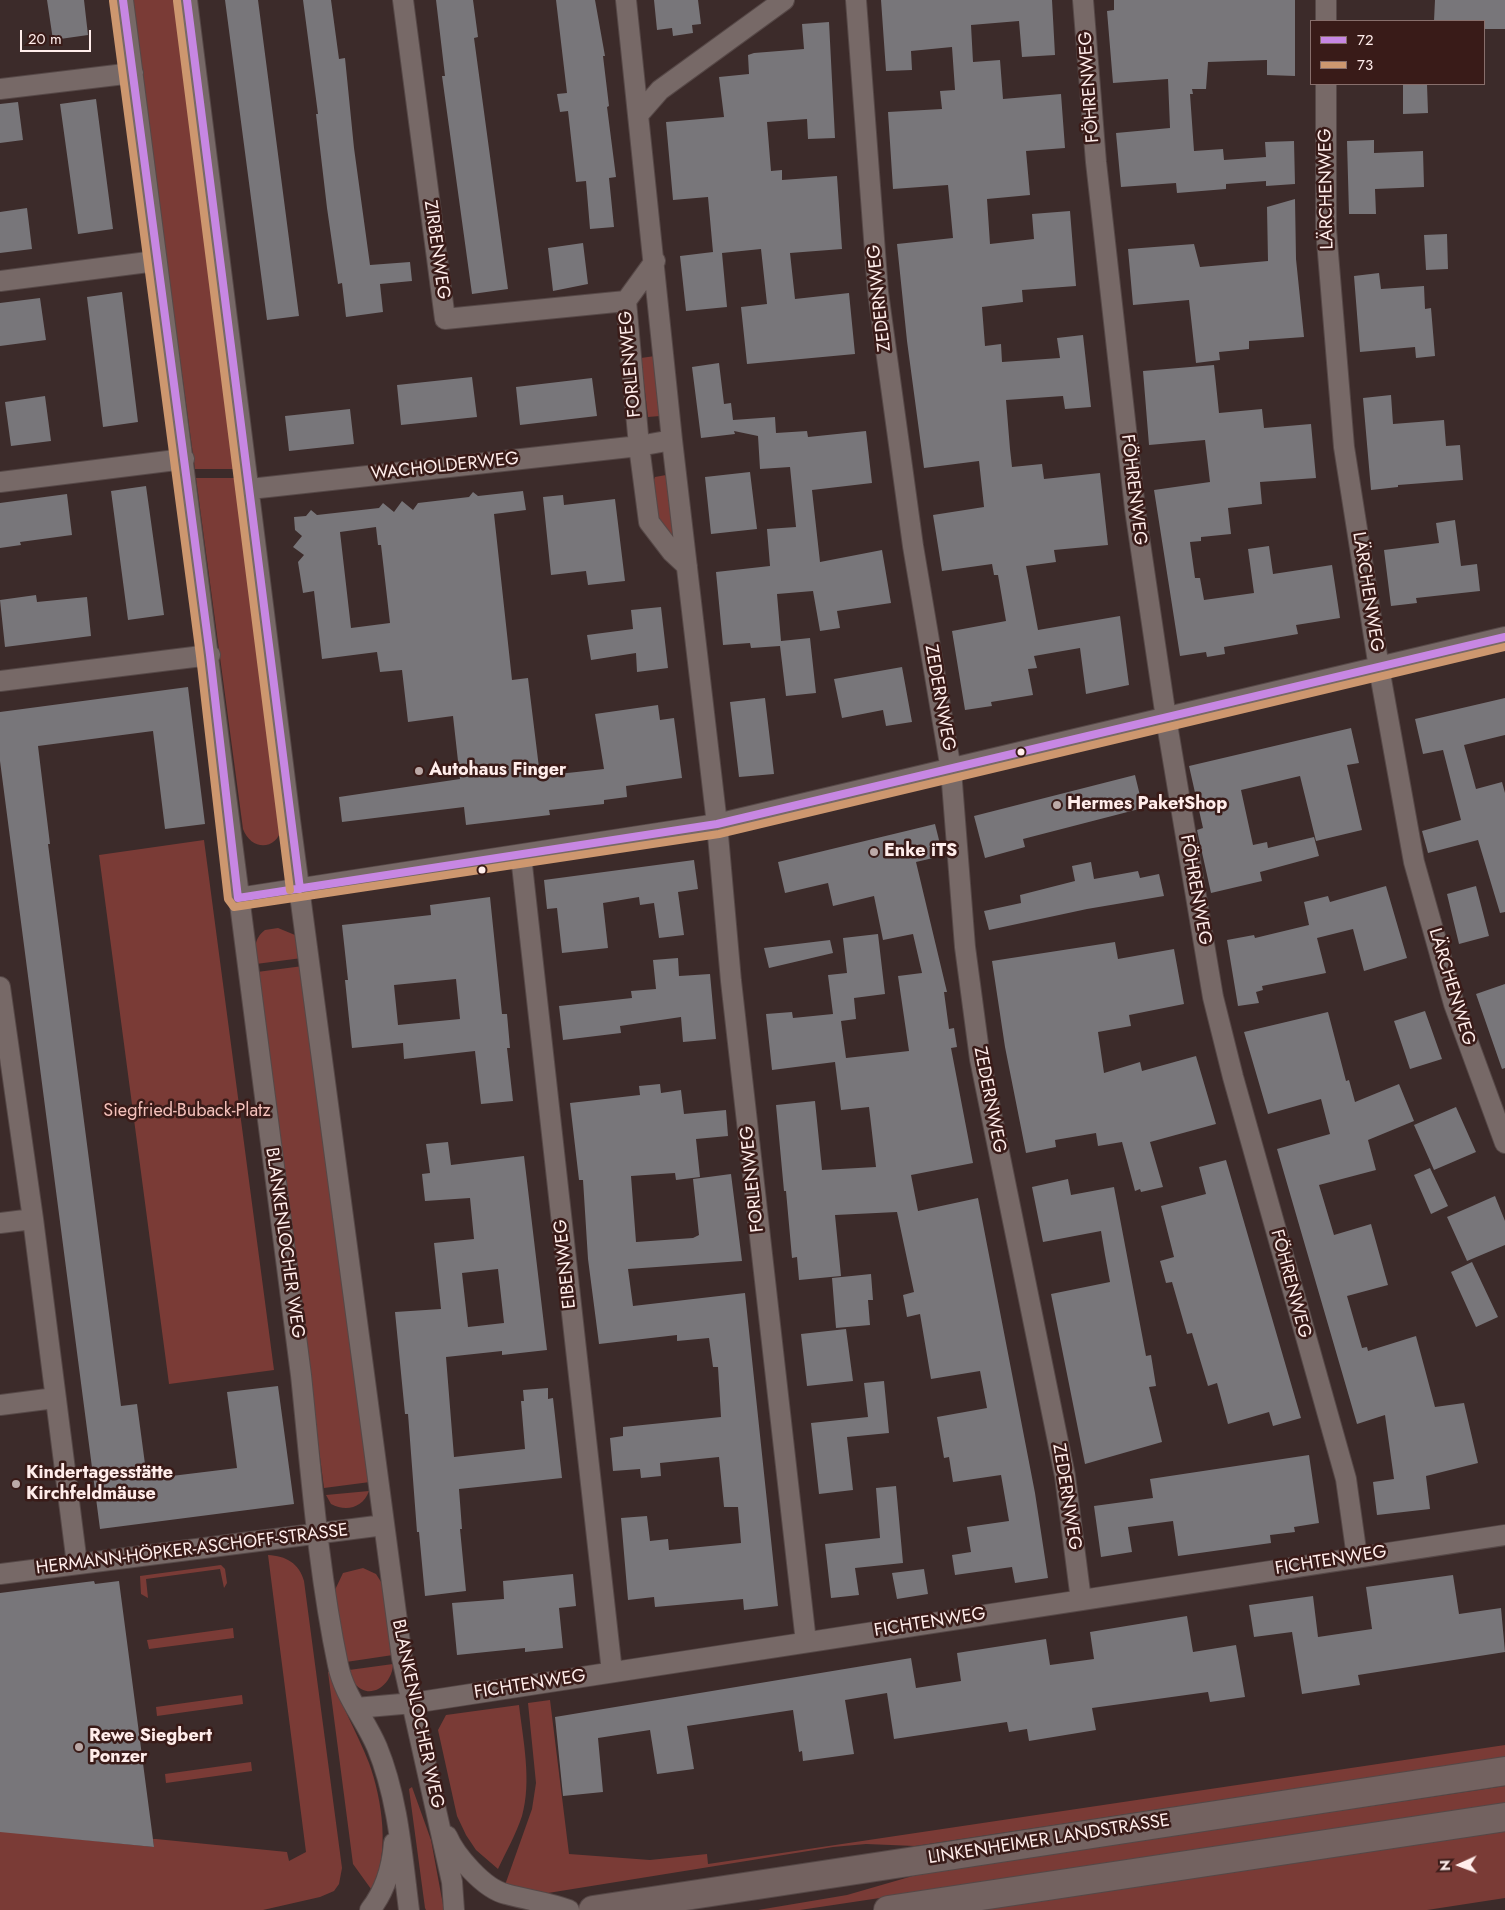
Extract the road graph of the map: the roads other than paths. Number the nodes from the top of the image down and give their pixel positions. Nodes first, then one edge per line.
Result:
1 (123, 0) edge
2 (188, 0) edge
3 (403, 0) edge
4 (626, 0) edge
5 (784, 0) edge
6 (856, 0) edge
7 (1083, 0) edge
8 (1326, 0) edge
9 (1326, 20) edge
10 (133, 73) junction
11 (1326, 85) edge
12 (0, 89) edge
13 (639, 114) junction
14 (156, 260) junction
15 (654, 262) junction
16 (0, 281) edge
17 (626, 301) junction
18 (672, 440) junction
19 (639, 446) junction
20 (184, 459) junction
21 (0, 482) edge
22 (250, 489) junction
23 (688, 566) junction
24 (1505, 637) edge
25 (210, 655) junction
26 (1379, 668) junction
27 (0, 681) edge
28 (1166, 718) junction
29 (951, 770) junction
30 (717, 824) junction
31 (521, 856) junction
32 (300, 890) junction
33 (238, 898) junction
34 (0, 987) edge
35 (4, 1040) edge
36 (1505, 1143) edge
37 (33, 1219) junction
38 (0, 1223) edge
39 (55, 1398) junction
40 (0, 1405) edge
41 (384, 1525) junction
42 (319, 1534) junction
43 (1505, 1535) edge
44 (1357, 1558) junction
45 (77, 1564) junction
46 (0, 1574) edge
47 (1082, 1600) junction
48 (806, 1642) junction
49 (612, 1672) junction
50 (413, 1703) junction
51 (356, 1708) junction
52 (1505, 1771) edge
53 (1505, 1817) edge
54 (396, 1818) junction
55 (439, 1818) junction
56 (370, 1910) edge
57 (409, 1910) edge
58 (454, 1910) edge
59 (569, 1910) edge
60 (593, 1910) edge
61 (888, 1910) edge

1 - 10 street, BLANKENLOCHER WEG
2 - 22 street, BLANKENLOCHER WEG
3 - 17 street, ZIRBENWEG
4 - 13 street, FORLENWEG
5 - 13 street
6 - 29 street, ZEDERNWEG
7 - 28 street, FÖHRENWEG
8 - 9 street
10 - 12 street
10 - 14 street, BLANKENLOCHER WEG
11 - 26 street, LÄRCHENWEG
13 - 15 street, FORLENWEG
14 - 16 street
14 - 20 street, BLANKENLOCHER WEG
15 - 17 street, FORLENWEG
15 - 18 street, FORLENWEG
17 - 19 street, FORLENWEG
18 - 19 street
18 - 23 street, FORLENWEG
19 - 22 street, WACHOLDERWEG
19 - 23 street, FORLENWEG
20 - 21 street
20 - 25 street, BLANKENLOCHER WEG
22 - 32 street, BLANKENLOCHER WEG
23 - 30 street, FORLENWEG
24 - 26 street
25 - 27 street
25 - 33 street, BLANKENLOCHER WEG
26 - 28 street
26 - 36 street, LÄRCHENWEG
28 - 29 street
28 - 44 street, FÖHRENWEG
29 - 30 street
29 - 47 street, ZEDERNWEG
30 - 31 street
30 - 48 street, FORLENWEG
31 - 32 street
31 - 49 street, EIBENWEG
32 - 33 street
32 - 41 street, BLANKENLOCHER WEG
33 - 42 street, BLANKENLOCHER WEG
34 - 35 street
35 - 37 street
37 - 38 street
37 - 39 street
39 - 40 street
39 - 45 street
41 - 42 street, HERMANN-HÖPKER-ASCHOFF-STRASSE
41 - 50 street, BLANKENLOCHER WEG
42 - 45 street, HERMANN-HÖPKER-ASCHOFF-STRASSE
42 - 51 street, BLANKENLOCHER WEG
43 - 44 street, FICHTENWEG
44 - 47 street, FICHTENWEG
45 - 46 street, HERMANN-HÖPKER-ASCHOFF-STRASSE
47 - 48 street, FICHTENWEG
48 - 49 street, FICHTENWEG
49 - 50 street, FICHTENWEG
50 - 51 street, FICHTENWEG
50 - 55 street, BLANKENLOCHER WEG
51 - 54 street, BLANKENLOCHER WEG
52 - 60 main road, LINKENHEIMER LANDSTRASSE
53 - 61 main road
54 - 56 street
54 - 57 street, BLANKENLOCHER WEG
55 - 58 street, BLANKENLOCHER WEG
55 - 59 street

